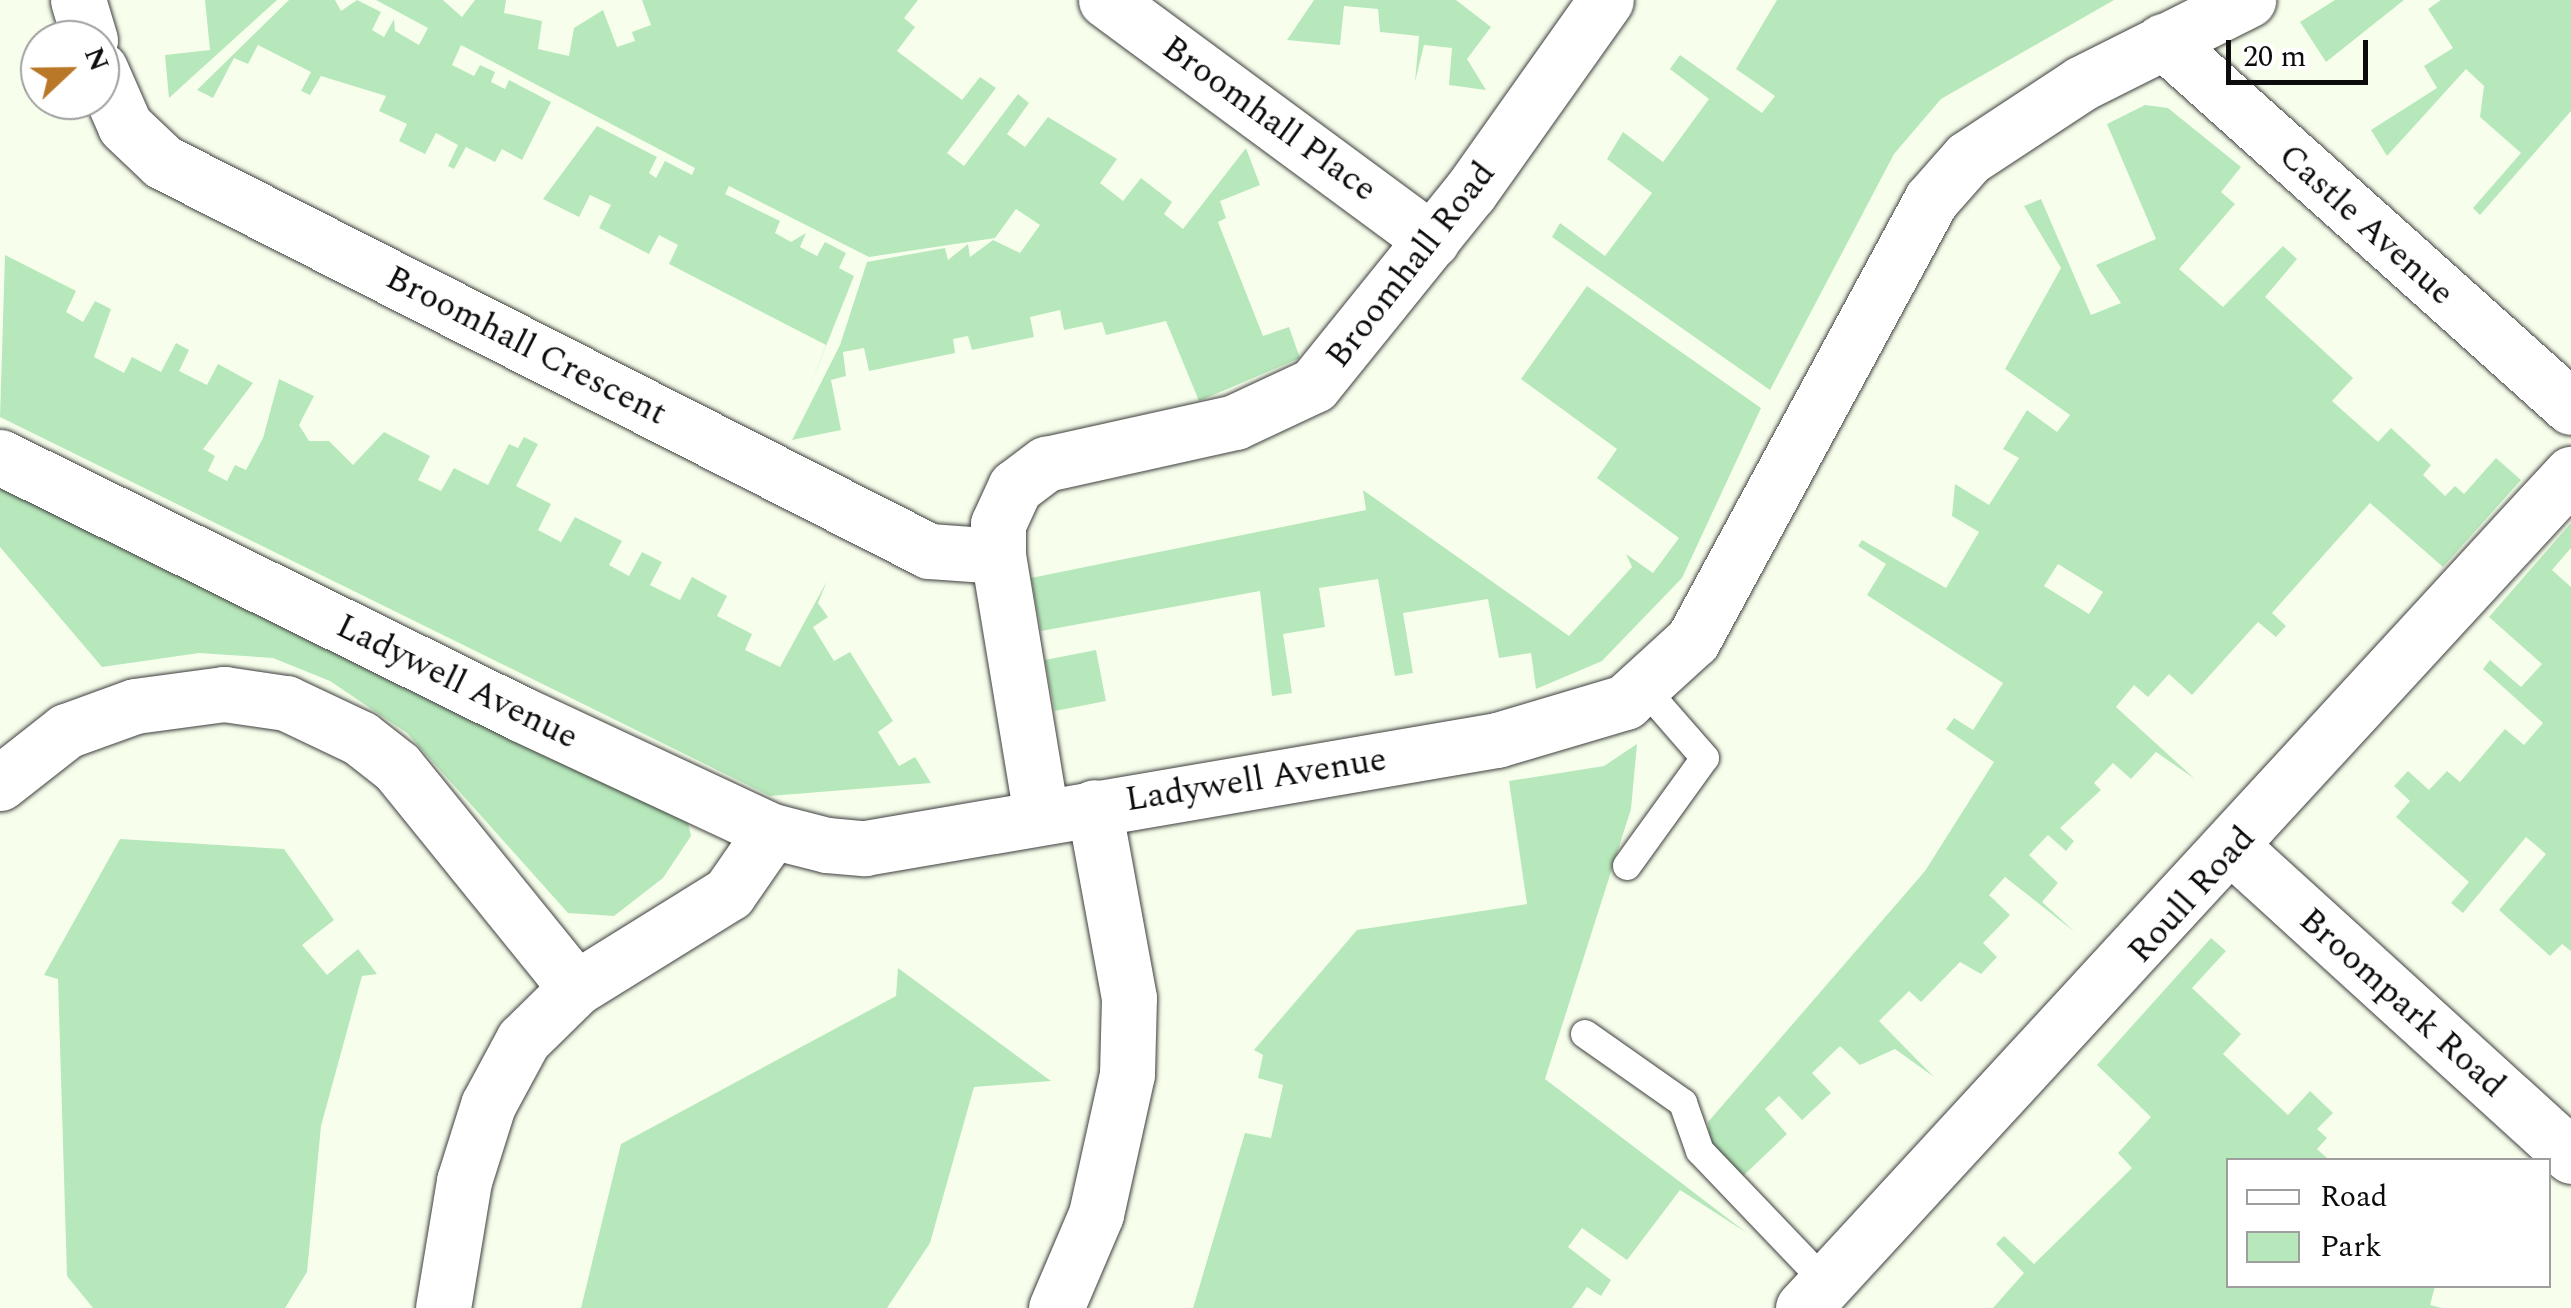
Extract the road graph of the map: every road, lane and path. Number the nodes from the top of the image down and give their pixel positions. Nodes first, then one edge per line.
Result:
1 (1106, 0) edge
2 (1606, 0) edge
3 (2248, 0) edge
4 (2163, 41) junction
5 (120, 114) edge
6 (1432, 240) junction
7 (2571, 407) edge
8 (0, 457) edge
9 (2571, 474) edge
10 (998, 556) junction
11 (1644, 688) junction
12 (0, 783) edge
13 (1094, 807) junction
14 (1041, 815) junction
15 (772, 831) junction
16 (2234, 850) junction
17 (1627, 866) dead end
18 (576, 988) junction
19 (1585, 1034) dead end
20 (2571, 1156) edge
21 (1815, 1296) edge
22 (444, 1308) edge
23 (1056, 1308) edge

1 - 6 street, Broomhall Place
2 - 6 street, Broomhall Road
3 - 4 street, Ladywell Avenue
4 - 7 street, Castle Avenue
4 - 11 street, Ladywell Avenue
5 - 10 street, Broomhall Crescent
6 - 10 street, Broomhall Road
8 - 15 street, Ladywell Avenue
9 - 16 street, Roull Road
10 - 14 street, Broomhall Road
11 - 13 street, Ladywell Avenue
11 - 17 lane
12 - 18 street
13 - 14 street, Ladywell Avenue
13 - 23 street
14 - 15 street, Ladywell Avenue
15 - 18 street
16 - 20 street, Broompark Road
16 - 21 street, Roull Road
18 - 22 street
19 - 21 lane

